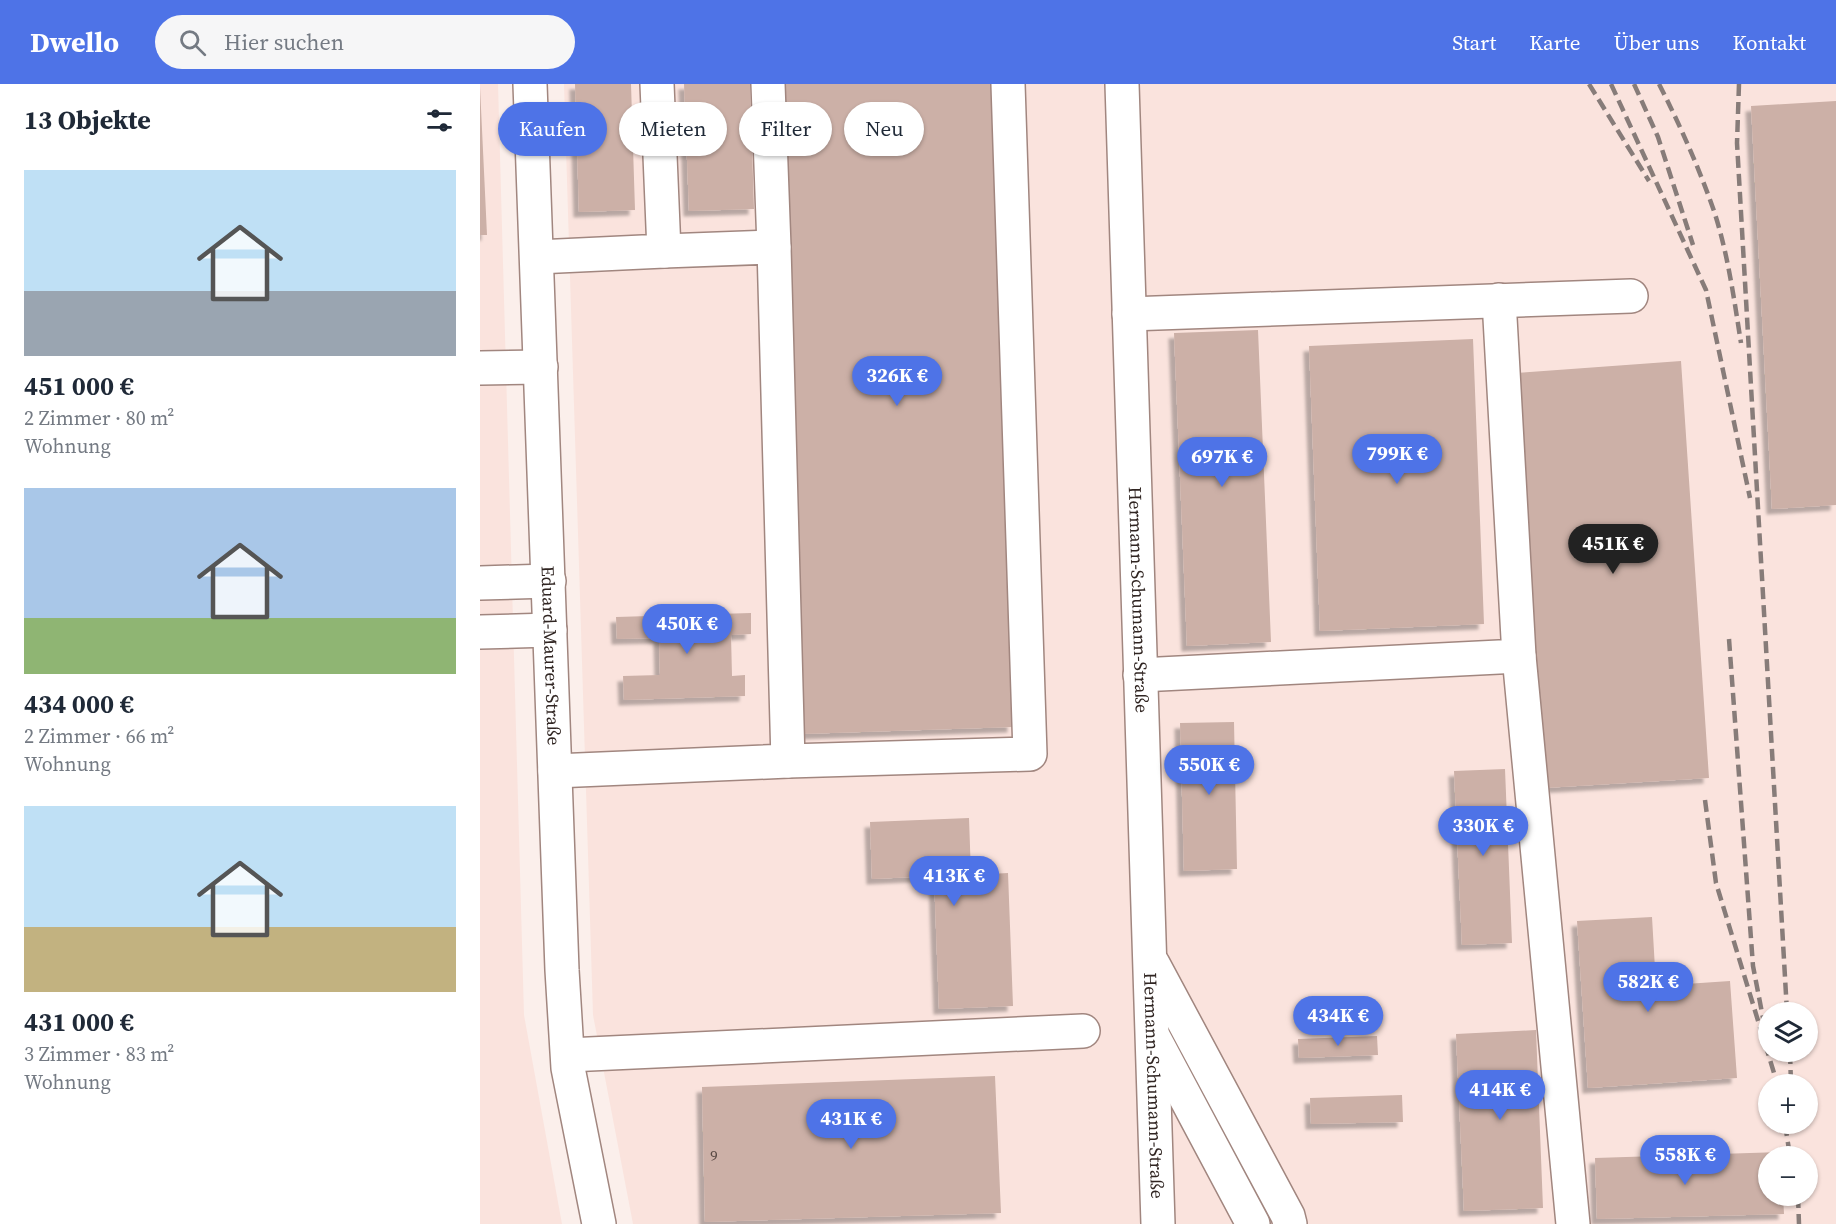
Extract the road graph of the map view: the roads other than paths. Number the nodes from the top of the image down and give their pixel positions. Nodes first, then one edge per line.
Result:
1 (530, 84) edge
2 (657, 84) edge
3 (768, 84) edge
4 (1008, 84) edge
5 (1122, 84) edge
6 (774, 247) junction
7 (664, 251) junction
8 (537, 257) junction
9 (1631, 296) dead end
10 (1499, 300) junction
11 (1129, 314) junction
12 (541, 367) junction
13 (480, 368) edge
14 (549, 581) junction
15 (480, 583) edge
16 (550, 630) junction
17 (480, 632) edge
18 (1518, 656) junction
19 (1140, 675) junction
20 (788, 761) junction
21 (555, 771) junction
22 (1149, 957) junction
23 (1150, 991) junction
24 (1083, 1031) dead end
25 (1151, 1033) junction
26 (568, 1055) junction
27 (599, 1224) edge
28 (1158, 1224) edge
29 (1253, 1224) edge
30 (1274, 1224) edge
31 (1290, 1224) edge
32 (1573, 1224) edge

1 - 8 street, Eduard-Maurer-Straße
2 - 7 street
3 - 6 street
4 - 20 street
5 - 11 street, Hermann-Schumann-Straße
6 - 7 street
6 - 20 street
7 - 8 street
8 - 12 street, Eduard-Maurer-Straße
9 - 10 street
10 - 11 street
10 - 18 street
11 - 19 street, Hermann-Schumann-Straße
12 - 13 street
12 - 14 street, Eduard-Maurer-Straße
14 - 15 street
14 - 16 street, Eduard-Maurer-Straße
16 - 17 street
16 - 21 street, Eduard-Maurer-Straße
18 - 19 street
18 - 32 street
19 - 22 street, Hermann-Schumann-Straße
20 - 21 street
21 - 26 street, Eduard-Maurer-Straße
22 - 23 street, Hermann-Schumann-Straße
22 - 31 street
23 - 25 street, Hermann-Schumann-Straße
23 - 30 street
24 - 26 street
25 - 28 street, Hermann-Schumann-Straße
25 - 29 street
26 - 27 street, Eduard-Maurer-Straße

